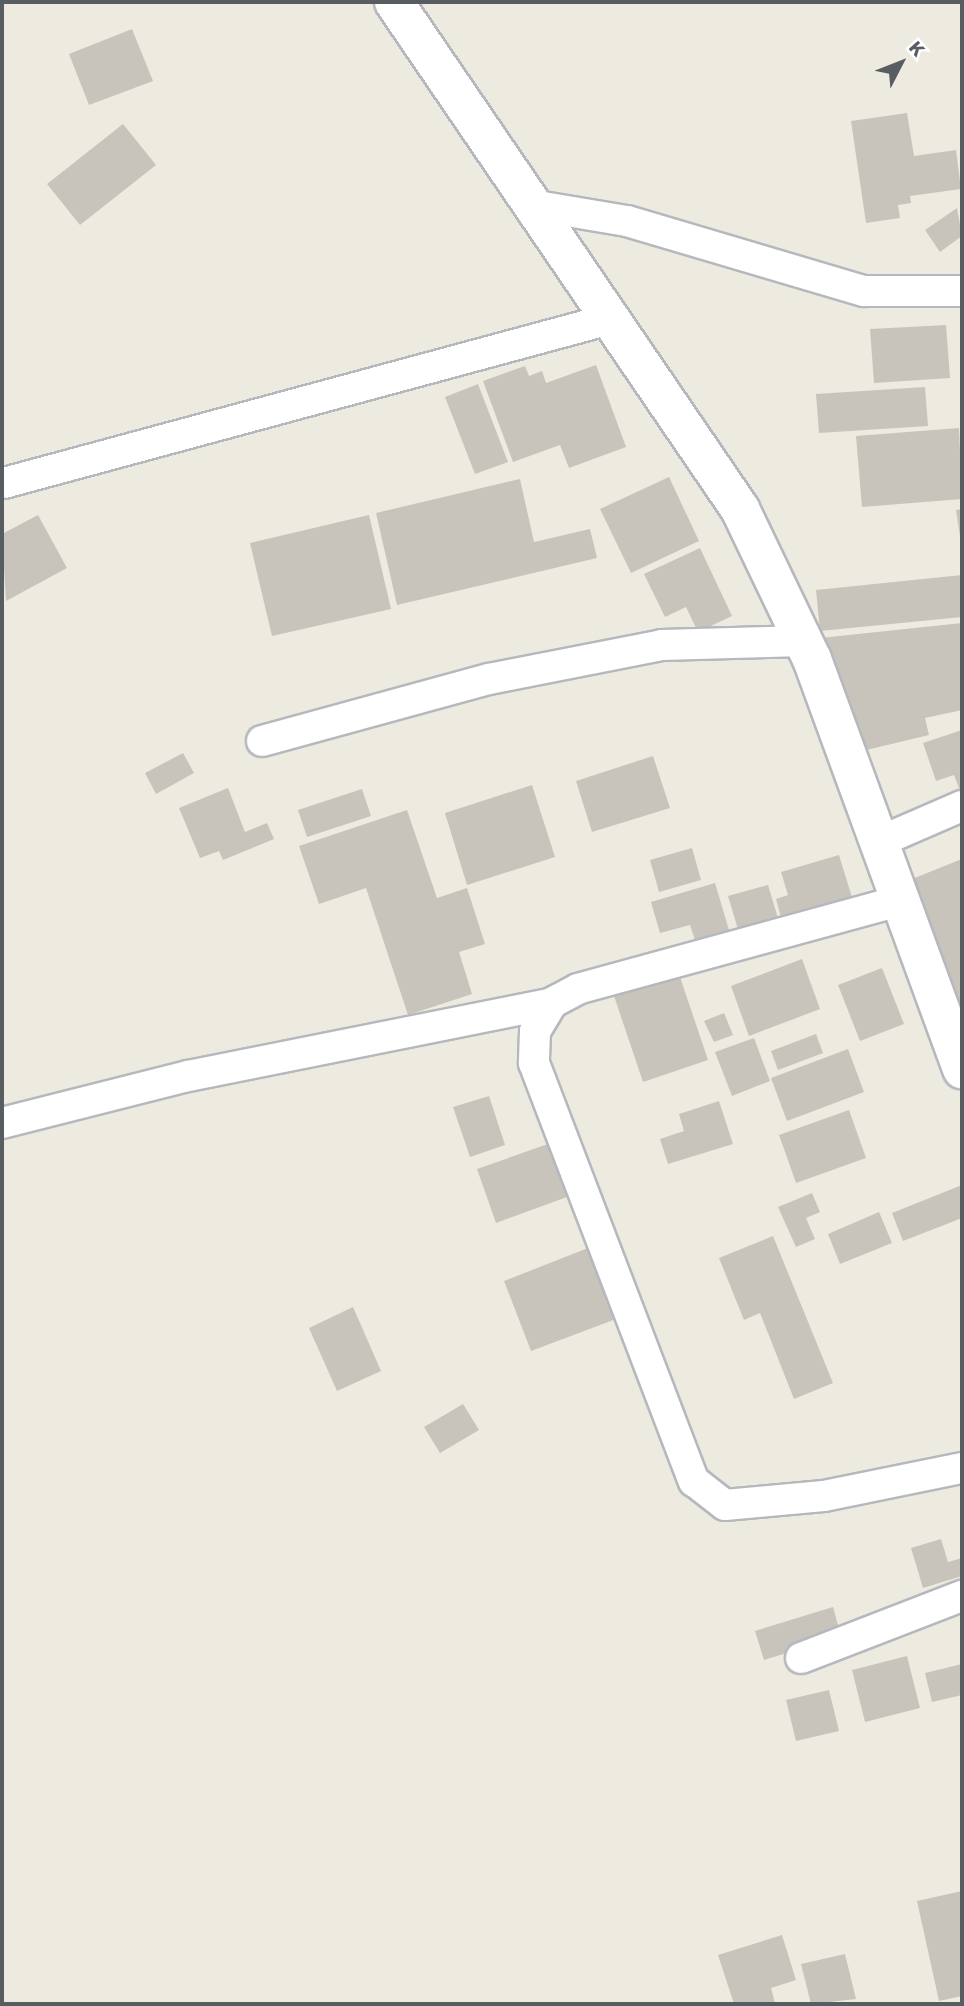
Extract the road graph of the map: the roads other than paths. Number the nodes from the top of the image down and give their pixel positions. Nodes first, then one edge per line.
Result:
1 (394, 2) edge
2 (531, 205) junction
3 (962, 291) edge
4 (614, 318) junction
5 (4, 483) dead end
6 (803, 641) junction
7 (262, 741) dead end
8 (962, 806) edge
9 (881, 841) junction
10 (899, 901) junction
11 (552, 1003) junction
12 (962, 1069) edge
13 (2, 1123) edge
14 (962, 1468) edge
15 (962, 1596) edge
16 (802, 1658) dead end

1 - 2 street
2 - 3 street
2 - 4 street
4 - 5 street
4 - 6 street
6 - 7 street
6 - 9 street
8 - 9 street
9 - 10 street
10 - 11 street
10 - 12 street
11 - 13 street
11 - 14 street
15 - 16 street

